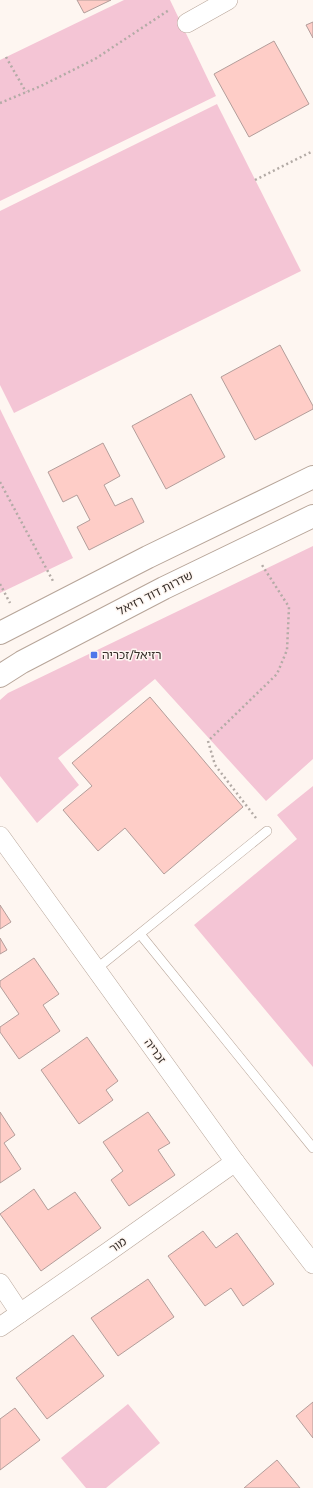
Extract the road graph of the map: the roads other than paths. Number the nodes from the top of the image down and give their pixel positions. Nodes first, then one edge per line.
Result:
1 (228, 0) edge
2 (187, 23) road end
3 (313, 477) edge
4 (313, 516) edge
5 (0, 632) edge
6 (0, 676) edge
7 (267, 831) road end
8 (0, 836) edge
9 (140, 934) junction
10 (96, 970) junction
11 (313, 1148) edge
12 (235, 1162) junction
13 (313, 1264) edge
14 (0, 1283) edge
15 (20, 1313) junction
16 (0, 1327) edge

1 - 2 street
3 - 5 main road
4 - 6 main road, שדרות דוד רזיאל
7 - 9 lane
8 - 10 street, זכריה
9 - 10 lane
9 - 11 lane
10 - 12 street, זכריה
12 - 13 street, זכריה
12 - 15 street, מור
14 - 15 street
15 - 16 street, מור

